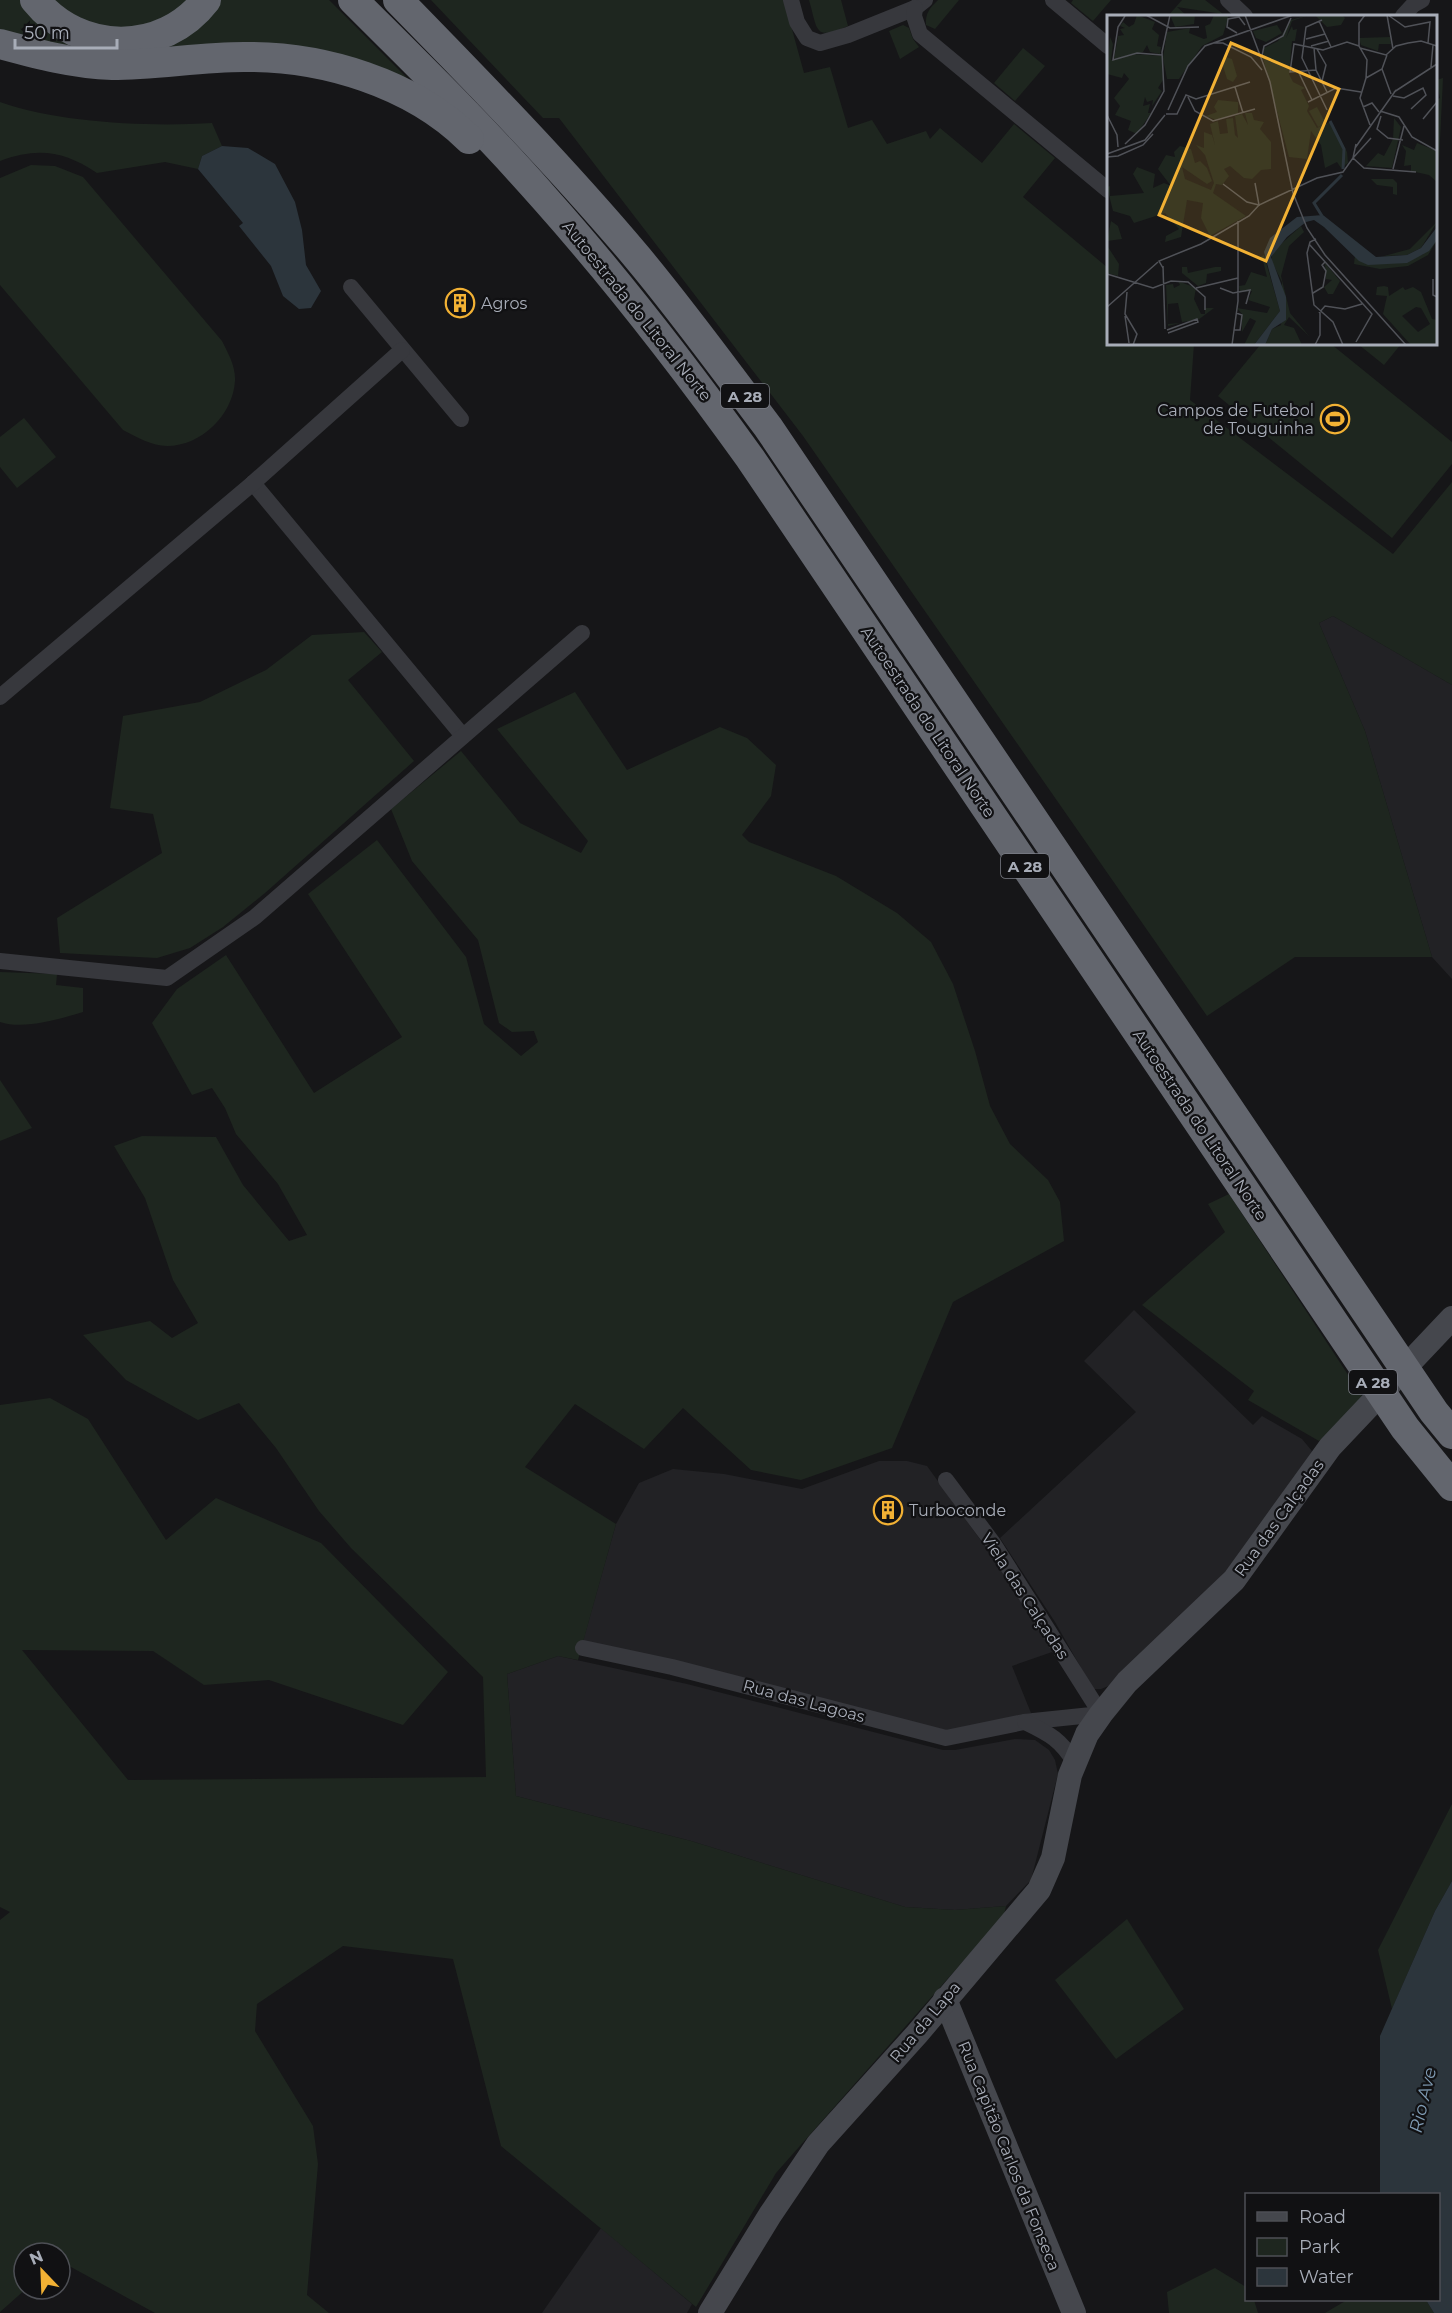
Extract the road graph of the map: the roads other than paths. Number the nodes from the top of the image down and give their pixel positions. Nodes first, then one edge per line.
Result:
1 (35, 0) edge
2 (206, 0) edge
3 (352, 0) edge
4 (398, 0) edge
5 (418, 0) edge
6 (791, 0) edge
7 (1053, 0) edge
8 (1228, 0) edge
9 (1422, 0) edge
10 (920, 4) edge
11 (1244, 15) edge
12 (1404, 15) edge
13 (0, 44) edge
14 (1107, 45) edge
15 (488, 92) junction
16 (1107, 189) edge
17 (546, 199) junction
18 (351, 287) dead end
19 (402, 350) junction
20 (461, 419) dead end
21 (253, 483) junction
22 (582, 633) dead end
23 (0, 697) edge
24 (463, 736) junction
25 (0, 961) edge
26 (1452, 1318) edge
27 (1452, 1434) edge
28 (945, 1480) dead end
29 (1452, 1486) edge
30 (583, 1648) dead end
31 (1101, 1714) junction
32 (1024, 1722) junction
33 (1075, 1763) junction
34 (945, 1999) junction
35 (710, 2313) edge
36 (1074, 2313) edge

1 - 2 highway
3 - 17 highway, Autoestrada do Litoral Norte / A 28
4 - 15 highway, Autoestrada do Litoral Norte / A 28
5 - 15 highway
6 - 10 street
7 - 14 street
8 - 11 street
9 - 12 street
10 - 16 street
13 - 17 highway
15 - 27 highway, Autoestrada do Litoral Norte / A 28
17 - 29 highway, Autoestrada do Litoral Norte / A 28
18 - 19 street
19 - 20 street
19 - 21 street
21 - 23 street
21 - 24 street
22 - 24 street
24 - 25 street
26 - 31 main road, Rua das Calçadas
28 - 31 street, Viela das Calçadas
30 - 32 street, Rua das Lagoas
31 - 32 street, Rua das Lagoas
31 - 33 main road, Rua da Lapa
32 - 33 street
33 - 34 main road, Rua da Lapa
34 - 35 main road, Rua da Lapa
34 - 36 main road, Rua Capitão Carlos da Fonseca

